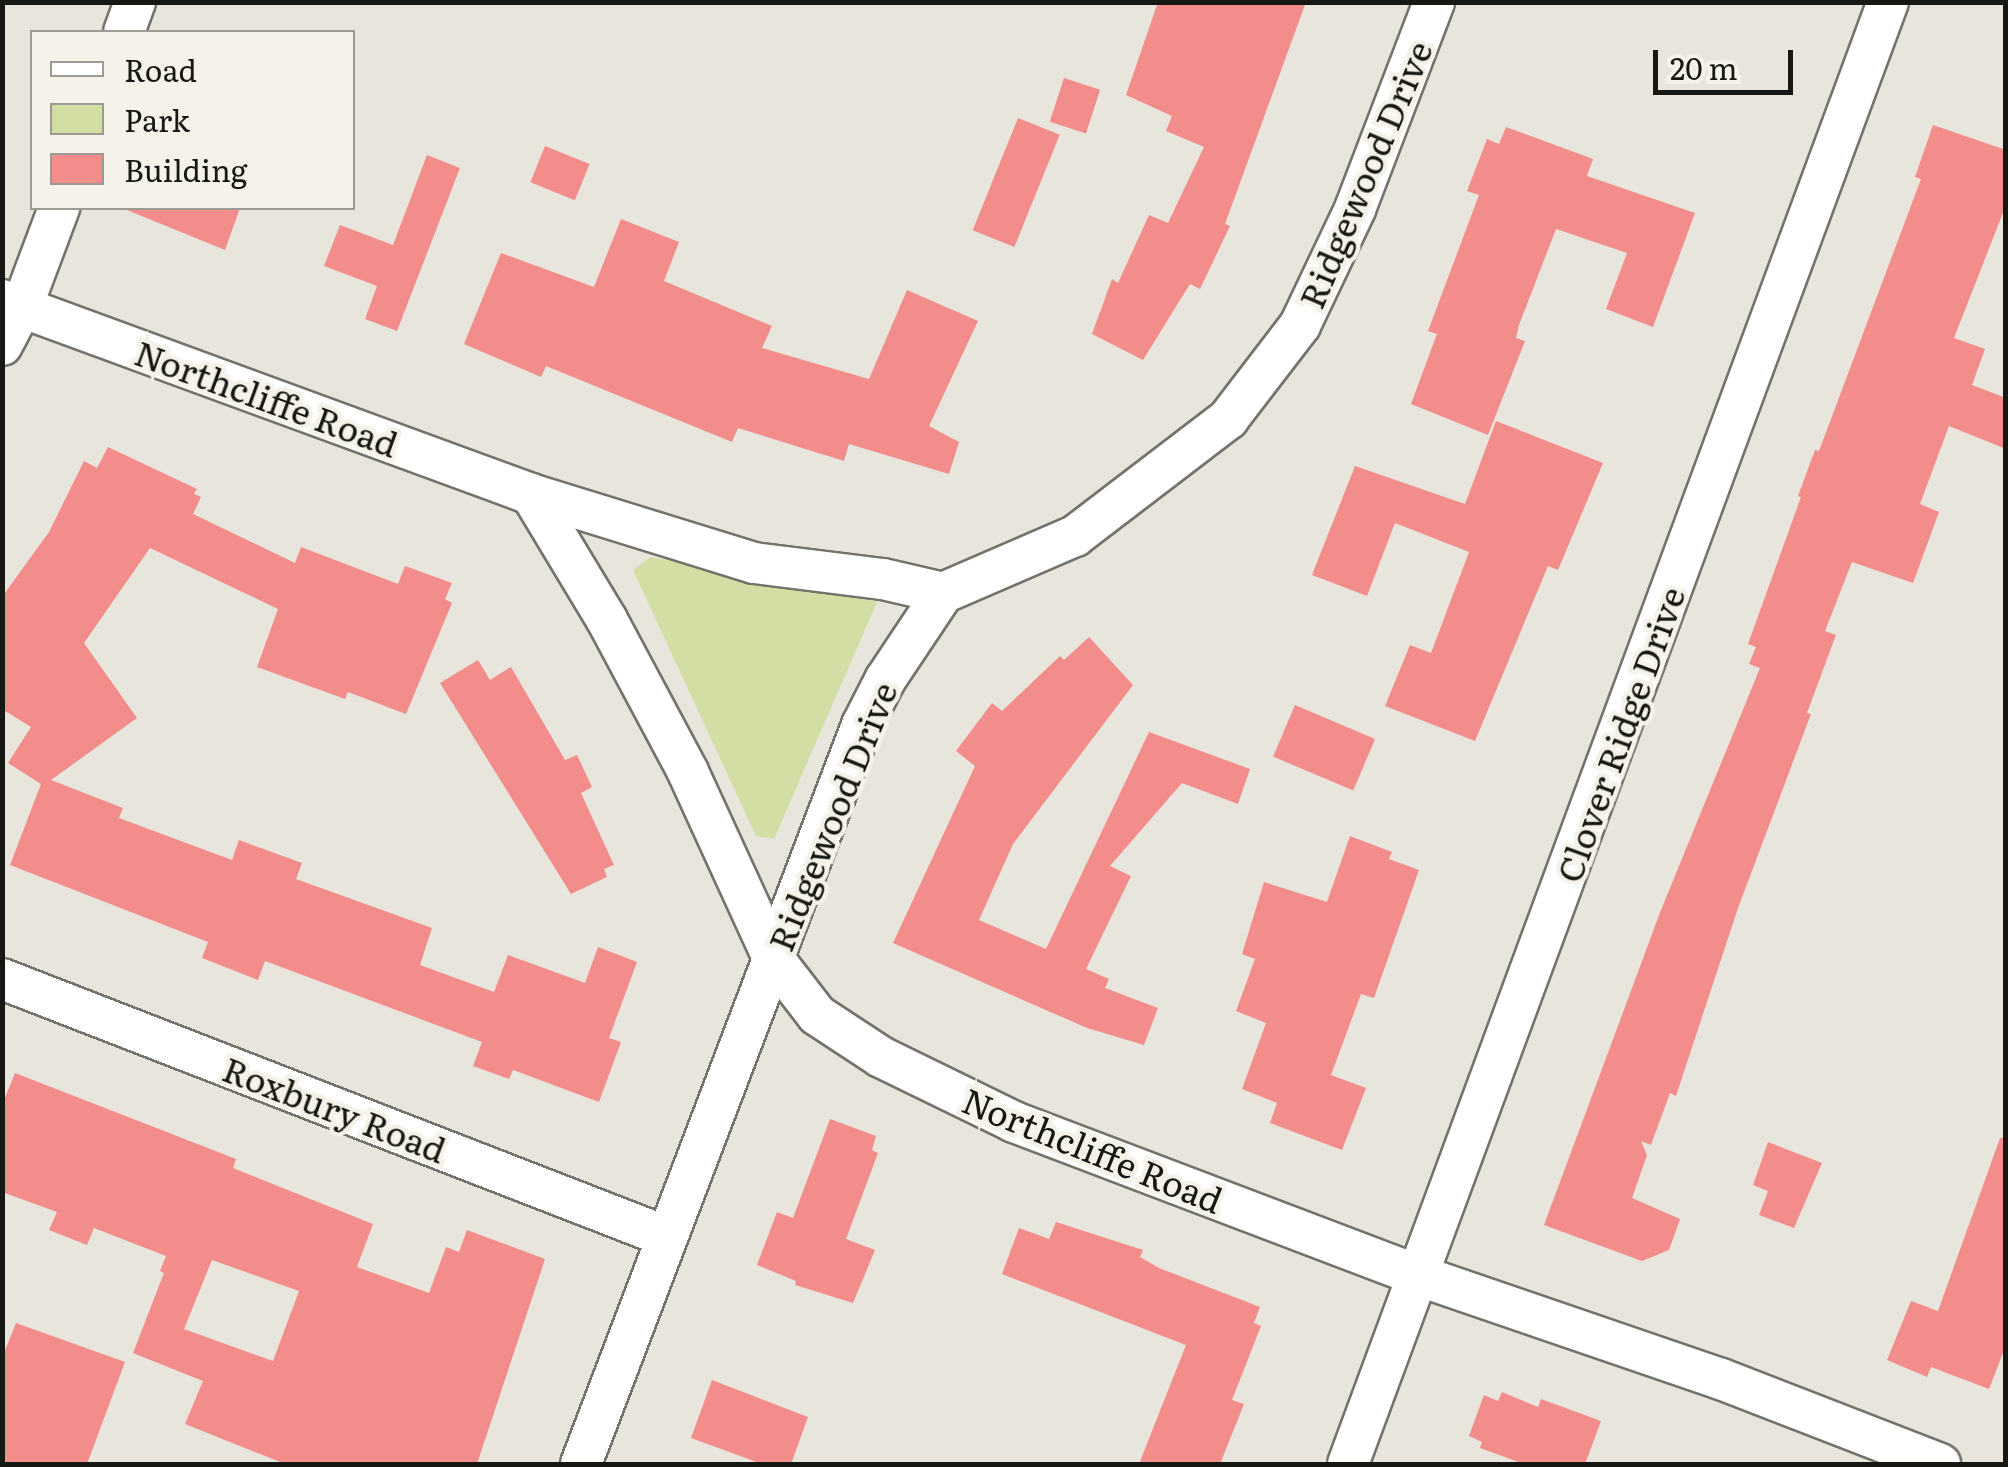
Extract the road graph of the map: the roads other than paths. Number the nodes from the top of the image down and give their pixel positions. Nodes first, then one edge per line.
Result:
1 (135, 2) edge
2 (1434, 2) edge
3 (1888, 2) edge
4 (125, 30) edge
5 (58, 210) edge
6 (12, 304) edge
7 (2, 345) edge
8 (531, 494) junction
9 (943, 593) junction
10 (773, 958) junction
11 (2, 979) edge
12 (666, 1238) junction
13 (1420, 1276) junction
14 (581, 1464) edge
15 (1348, 1464) edge
16 (1940, 1464) edge

1 - 4 street
2 - 9 street, Ridgewood Drive
3 - 13 street, Clover Ridge Drive
5 - 6 street
6 - 7 street
6 - 8 street, Northcliffe Road
8 - 9 street, Northcliffe Road
8 - 10 street, Northcliffe Road
9 - 10 street, Ridgewood Drive
10 - 12 street, Ridgewood Drive
10 - 13 street, Northcliffe Road
11 - 12 street, Roxbury Road
12 - 14 street, Ridgewood Drive
13 - 15 street, Clover Ridge Drive
13 - 16 street, Northcliffe Road

